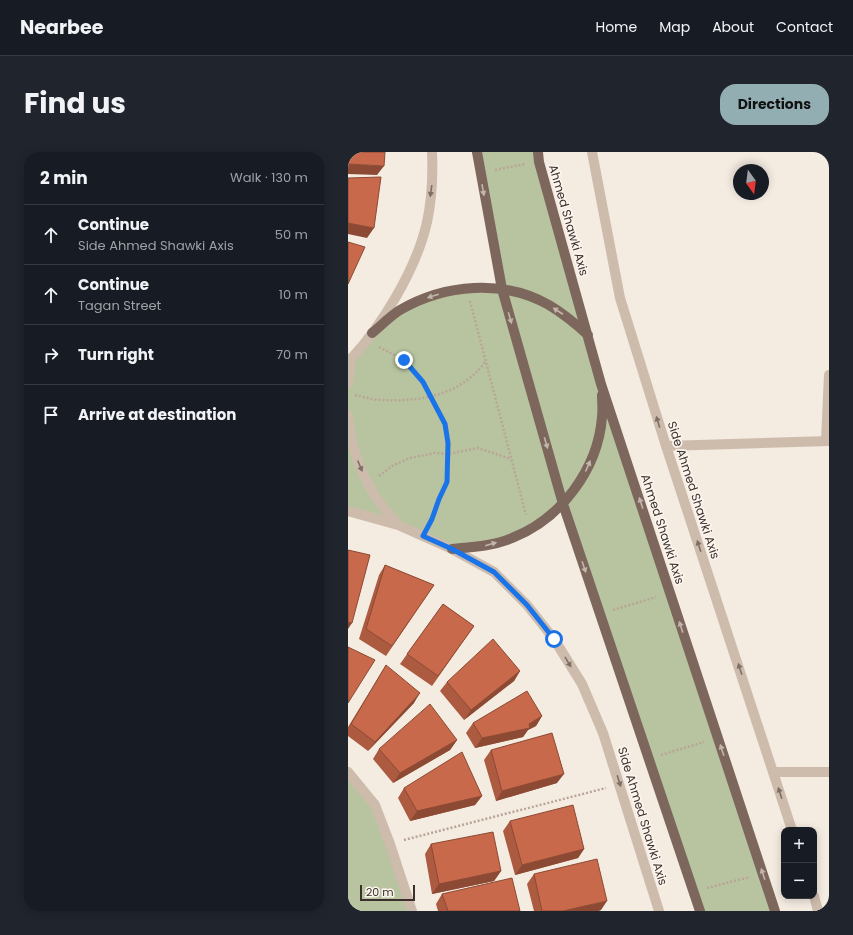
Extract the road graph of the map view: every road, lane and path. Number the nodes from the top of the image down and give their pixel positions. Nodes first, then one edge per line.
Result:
1 (432, 152) edge
2 (477, 152) edge
3 (592, 152) edge
4 (539, 157) edge
5 (480, 172) junction
6 (466, 288) junction
7 (502, 289) junction
8 (588, 335) junction
9 (369, 337) junction
10 (350, 360) edge
11 (486, 362) junction
12 (829, 375) edge
13 (348, 383) edge
14 (602, 384) junction
15 (348, 394) edge
16 (431, 397) junction
17 (348, 415) edge
18 (828, 441) edge
19 (666, 446) junction
20 (448, 454) junction
21 (511, 459) junction
22 (369, 484) junction
23 (563, 504) junction
24 (348, 511) edge
25 (398, 525) junction
26 (530, 529) junction
27 (423, 536) junction
28 (452, 549) junction
29 (670, 593) junction
30 (600, 613) junction
31 (718, 738) junction
32 (649, 758) junction
33 (348, 772) edge
34 (774, 772) junction
35 (829, 772) edge
36 (620, 784) junction
37 (791, 827) edge
38 (390, 844) junction
39 (763, 874) junction
40 (694, 892) junction
41 (815, 899) edge
42 (412, 911) edge
43 (659, 911) edge
44 (700, 911) edge
45 (775, 911) edge
46 (818, 911) edge

1 -> 9 street
2 - 5 main road
19 -> 3 street, Side Ahmed Shawki Axis
4 - 5 path
4 - 8 main road, Ahmed Shawki Axis
5 -> 7 main road
6 - 7 main road
6 -> 9 main road
6 - 11 path
8 -> 7 main road
7 -> 23 main road
8 - 14 main road, Ahmed Shawki Axis
9 - 10 street
9 - 16 path
10 - 13 street
11 - 16 path
11 - 21 path
12 - 18 street
23 -> 14 main road
29 -> 14 main road, Ahmed Shawki Axis
15 - 16 path
16 - 20 path
17 -> 22 street
18 - 19 street
34 -> 19 street, Side Ahmed Shawki Axis
20 - 21 path
20 - 22 path
20 - 27 path
21 - 26 path
22 - 25 street
23 - 26 main road
23 -> 30 main road
24 - 25 street, Side Ahmed Shawki Axis
25 - 27 street, Side Ahmed Shawki Axis
28 -> 26 main road
27 - 28 street, Side Ahmed Shawki Axis
28 -> 36 street, Side Ahmed Shawki Axis
29 - 30 path
31 -> 29 main road, Ahmed Shawki Axis
30 - 32 main road
31 - 32 path
39 -> 31 main road, Ahmed Shawki Axis
32 - 40 main road
33 - 38 street
34 - 35 street
37 -> 34 street, Side Ahmed Shawki Axis
36 - 38 path
36 - 43 street, Side Ahmed Shawki Axis
38 - 42 street
39 - 40 path
39 - 45 main road, Ahmed Shawki Axis
40 - 44 main road
41 - 46 street

